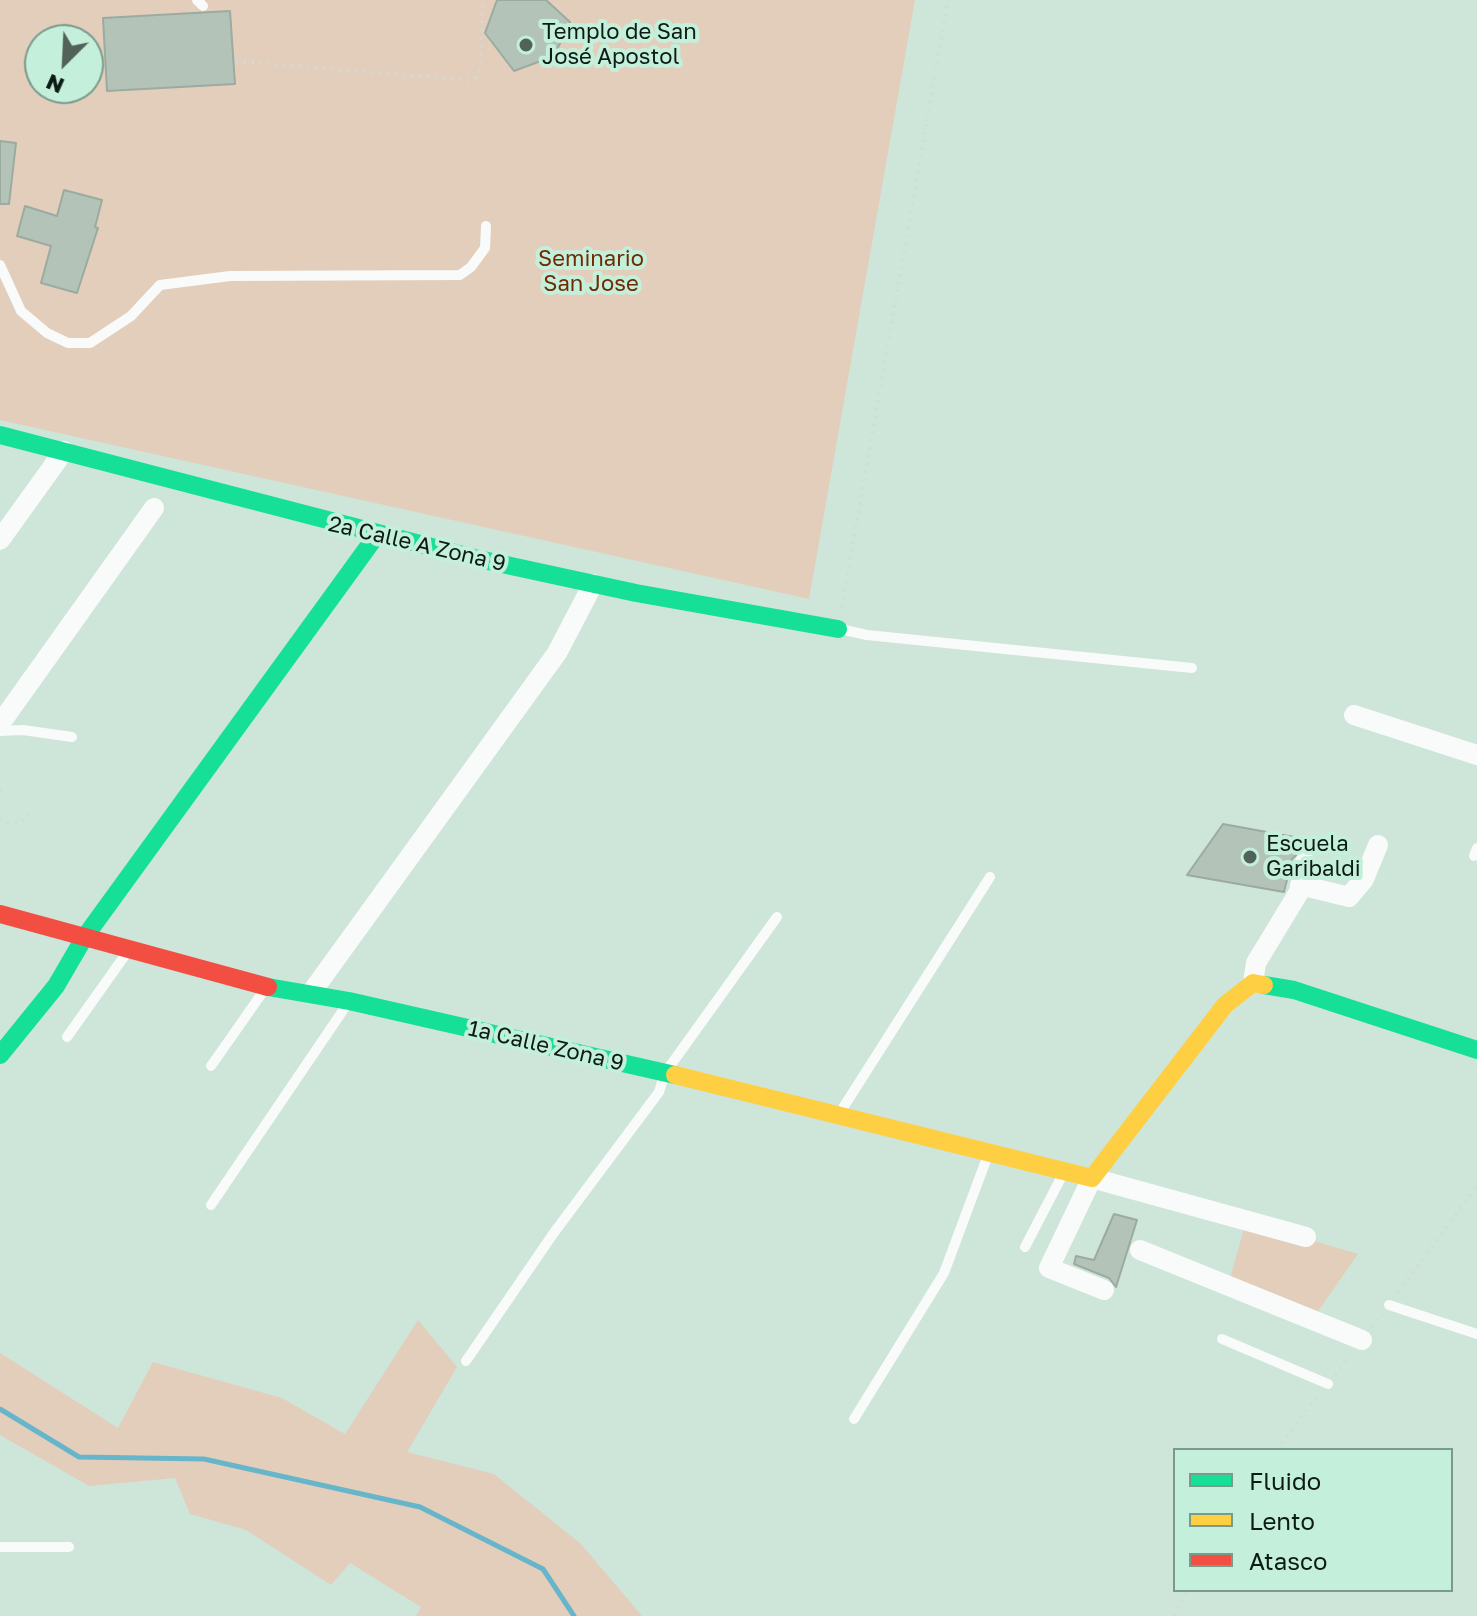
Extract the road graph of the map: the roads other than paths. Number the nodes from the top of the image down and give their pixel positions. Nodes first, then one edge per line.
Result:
1 (486, 226) dead end
2 (0, 265) edge
3 (0, 435) edge
4 (64, 451) junction
5 (154, 508) dead end
6 (376, 536) junction
7 (0, 540) edge
8 (593, 584) junction
9 (838, 629) joint
10 (1192, 668) dead end
11 (1354, 715) dead end
12 (0, 724) edge
13 (0, 731) edge
14 (72, 737) dead end
15 (1477, 755) edge
16 (1378, 845) dead end
17 (1305, 862) dead end
18 (990, 877) dead end
19 (1300, 885) junction
20 (0, 914) edge
21 (777, 917) dead end
22 (84, 938) junction
23 (128, 951) junction
24 (1253, 983) junction
25 (267, 987) junction
26 (311, 993) junction
27 (349, 1001) junction
28 (67, 1037) dead end
29 (1477, 1050) edge
30 (0, 1055) edge
31 (211, 1066) dead end
32 (665, 1073) junction
33 (840, 1113) junction
34 (990, 1152) junction
35 (1065, 1171) junction
36 (1092, 1178) junction
37 (211, 1205) dead end
38 (1306, 1237) dead end
39 (1025, 1247) dead end
40 (1140, 1250) dead end
41 (1104, 1290) dead end
42 (1389, 1305) road end
43 (1477, 1334) edge
44 (1222, 1339) dead end
45 (1362, 1340) road end
46 (466, 1361) dead end
47 (1328, 1384) road end
48 (854, 1419) dead end
49 (0, 1547) edge
50 (69, 1547) dead end

1 - 2 lane
3 - 4 street, 2a Calle A Zona 9
4 - 6 street, 2a Calle A Zona 9
4 - 7 street
5 - 12 street
6 - 8 street, 2a Calle A Zona 9
6 - 22 street
8 - 9 street, 2a Calle A Zona 9
8 - 26 street
9 - 10 lane
11 - 15 street
13 - 14 lane
16 - 19 street
17 - 19 street
18 - 33 lane
19 - 24 street
20 - 22 street, 1a Calle Zona 9
21 - 32 lane
22 - 23 street, 1a Calle Zona 9
22 - 30 street
23 - 25 street, 1a Calle Zona 9
23 - 28 lane
24 - 29 street
24 - 36 street
25 - 26 street, 1a Calle Zona 9
25 - 31 lane
26 - 27 street, 1a Calle Zona 9
27 - 32 street, 1a Calle Zona 9
27 - 37 lane
32 - 33 street, 1a Calle Zona 9
32 - 46 lane
33 - 34 street, 1a Calle Zona 9
34 - 35 street, 1a Calle Zona 9
34 - 48 lane
35 - 36 street, 1a Calle Zona 9
35 - 39 lane
36 - 38 street
36 - 41 street
40 - 45 street
42 - 43 lane
44 - 47 lane
49 - 50 lane

